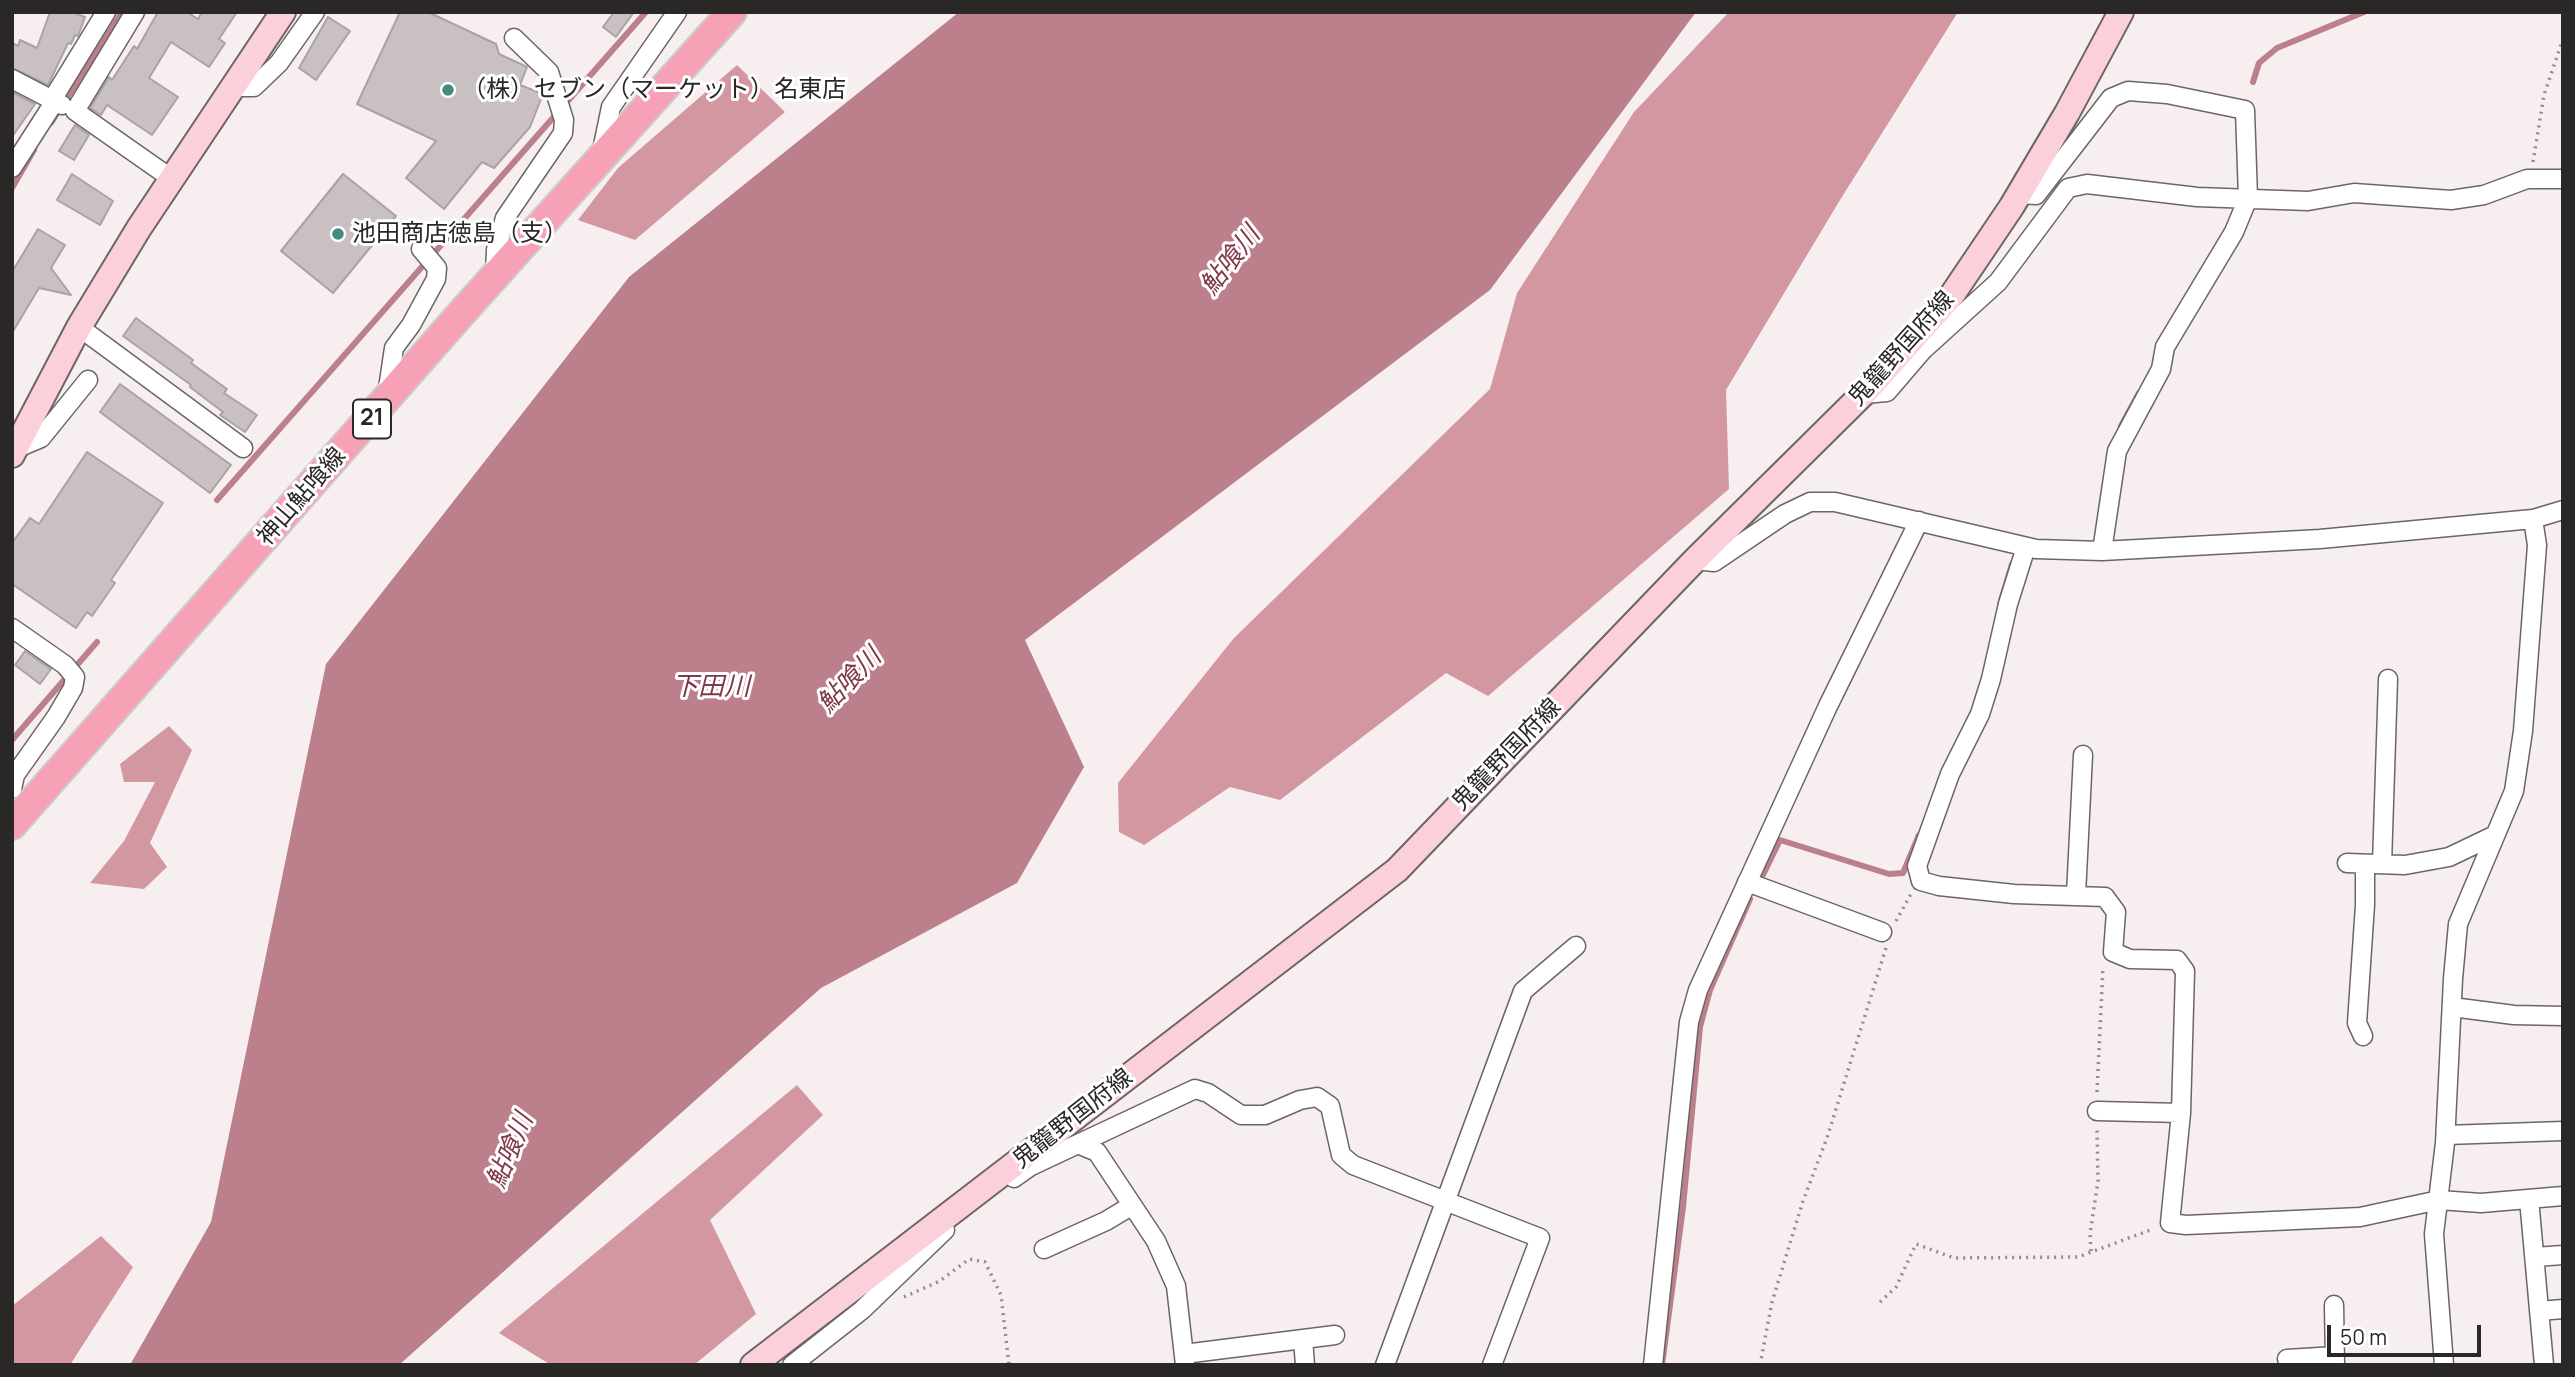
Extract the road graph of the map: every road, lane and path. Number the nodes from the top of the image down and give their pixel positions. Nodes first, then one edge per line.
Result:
1 (106, 12) edge
2 (135, 12) edge
3 (283, 12) edge
4 (315, 12) edge
5 (2121, 12) edge
6 (731, 13) edge
7 (668, 16) edge
8 (514, 38) dead end
9 (2563, 39) edge
10 (12, 79) edge
11 (233, 87) junction
12 (54, 101) junction
13 (75, 111) junction
14 (600, 161) junction
15 (12, 168) edge
16 (172, 179) junction
17 (2532, 179) junction
18 (2563, 179) edge
19 (2019, 194) junction
20 (2248, 198) junction
21 (421, 249) dead end
22 (495, 276) junction
23 (79, 327) junction
24 (88, 380) dead end
25 (1864, 394) junction
26 (386, 403) junction
27 (243, 447) dead end
28 (14, 452) edge
29 (2563, 510) edge
30 (2533, 519) junction
31 (1919, 522) junction
32 (2026, 547) junction
33 (2102, 551) junction
34 (1695, 560) junction
35 (15, 636) edge
36 (2388, 679) dead end
37 (2083, 755) dead end
38 (12, 789) edge
39 (12, 825) edge
40 (2495, 835) junction
41 (2364, 864) junction
42 (1921, 881) junction
43 (1747, 882) junction
44 (2076, 895) junction
45 (1888, 932) junction
46 (1576, 946) dead end
47 (2452, 1007) junction
48 (2563, 1016) edge
49 (2363, 1036) dead end
50 (2097, 1111) dead end
51 (2181, 1113) junction
52 (2563, 1131) edge
53 (2446, 1135) junction
54 (1080, 1145) junction
55 (975, 1194) junction
56 (2563, 1196) edge
57 (2529, 1199) junction
58 (2439, 1200) junction
59 (1444, 1203) junction
60 (1131, 1206) junction
61 (2170, 1223) junction
62 (1044, 1249) dead end
63 (2563, 1255) edge
64 (2535, 1257) junction
65 (904, 1297) dead end
66 (1880, 1302) dead end
67 (2334, 1305) dead end
68 (2563, 1309) edge
69 (2539, 1311) junction
70 (1335, 1335) dead end
71 (1303, 1339) junction
72 (1185, 1359) edge
73 (2287, 1359) dead end
74 (2335, 1360) edge
75 (753, 1365) edge
76 (792, 1365) edge
77 (1009, 1365) edge
78 (1305, 1365) edge
79 (1385, 1365) edge
80 (1492, 1365) edge
81 (1653, 1365) edge
82 (1760, 1365) edge
83 (2444, 1365) edge
84 (2544, 1365) edge

1 - 12 street
2 - 13 street
3 - 11 main road
4 - 11 street
5 - 19 main road, 鬼籠野国府線
6 - 14 main road, 神山鮎喰線 / 21
7 - 14 street
8 - 22 street
9 - 17 path
10 - 12 street
11 - 16 main road
12 - 13 street
12 - 15 street
13 - 16 street
14 - 22 main road, 神山鮎喰線 / 21
16 - 23 main road
17 - 18 street
17 - 20 street
19 - 20 street
19 - 25 main road, 鬼籠野国府線
20 - 25 street
20 - 33 street
21 - 26 street
22 - 26 main road, 神山鮎喰線 / 21
23 - 27 street
23 - 28 main road
24 - 28 street
25 - 34 main road, 鬼籠野国府線
26 - 39 main road, 神山鮎喰線 / 21
29 - 30 street
30 - 33 street
30 - 40 street
31 - 32 street
31 - 34 street
31 - 43 street
32 - 33 street
32 - 42 street
34 - 55 main road, 鬼籠野国府線
35 - 38 street
36 - 41 street
37 - 44 street
40 - 41 street
40 - 47 street
41 - 49 street
42 - 44 street
42 - 45 path
43 - 45 street
43 - 81 street
44 - 51 street
45 - 82 path
46 - 59 street
47 - 48 street
47 - 53 street
50 - 51 street
51 - 61 street
52 - 53 street
53 - 58 street
54 - 55 street
54 - 59 street
54 - 60 street
55 - 75 main road, 鬼籠野国府線
55 - 76 street
56 - 57 street
57 - 58 street
57 - 64 street
58 - 61 street
58 - 83 street
59 - 79 street
59 - 80 street
60 - 62 street
60 - 72 street
61 - 66 path
63 - 64 street
64 - 69 street
65 - 77 path
67 - 74 street
68 - 69 street
69 - 84 street
70 - 71 street
71 - 72 street
71 - 78 street
73 - 74 street

